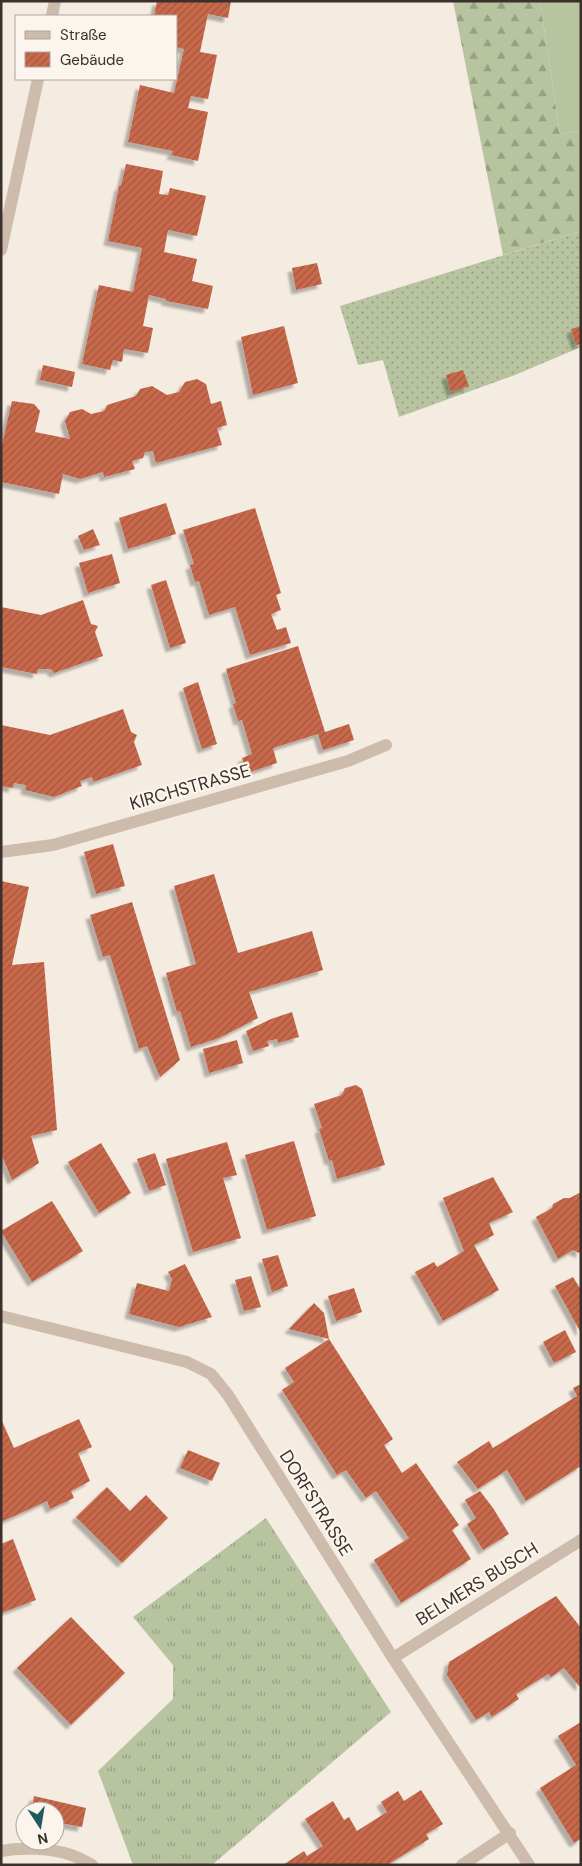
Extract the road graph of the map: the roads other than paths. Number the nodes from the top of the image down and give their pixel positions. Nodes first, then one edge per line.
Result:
1 (55, 1) edge
2 (52, 15) edge
3 (38, 80) edge
4 (1, 250) edge
5 (386, 745) dead end
6 (1, 852) edge
7 (1, 1316) edge
8 (581, 1540) edge
9 (393, 1658) junction
10 (510, 1833) junction
11 (1, 1851) edge
12 (92, 1865) edge
13 (462, 1865) edge
14 (529, 1865) edge

1 - 2 street
3 - 4 street
5 - 6 street, KIRCHSTRASSE
7 - 9 street, DORFSTRASSE
8 - 9 street, BELMERS BUSCH
9 - 10 street, DORFSTRASSE
10 - 13 street
10 - 14 street, DORFSTRASSE
11 - 12 street

